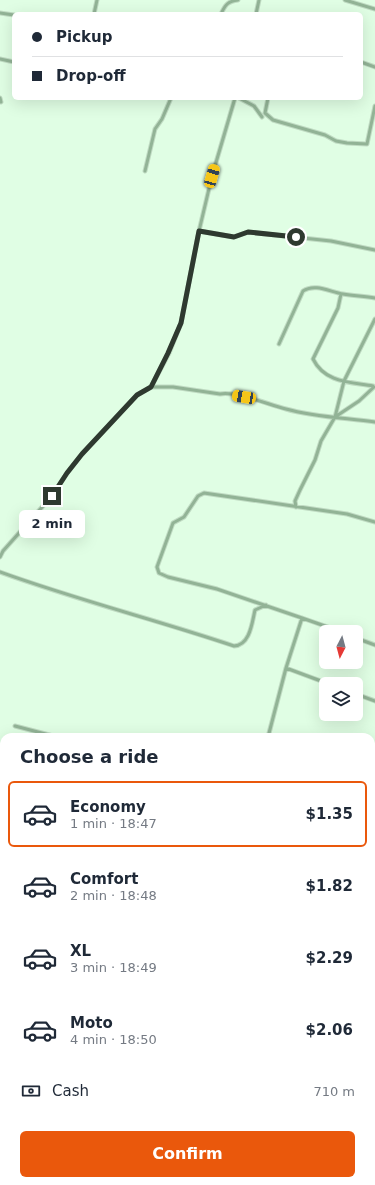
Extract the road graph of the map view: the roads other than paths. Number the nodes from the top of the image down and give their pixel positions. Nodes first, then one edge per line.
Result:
1 (97, 0) edge
2 (224, 0) edge
3 (238, 0) edge
4 (259, 0) edge
5 (345, 0) edge
6 (226, 4) junction
7 (375, 9) edge
8 (94, 12) edge
9 (222, 12) edge
10 (256, 12) edge
11 (0, 13) edge
12 (12, 15) edge
13 (0, 59) edge
14 (12, 62) edge
15 (363, 63) edge
16 (375, 66) edge
17 (0, 98) edge
18 (170, 100) edge
19 (234, 100) edge
20 (244, 100) edge
21 (268, 100) edge
22 (0, 102) edge
23 (375, 106) edge
24 (262, 117) dead end
25 (145, 171) dead end
26 (199, 231) junction
27 (375, 250) edge
28 (341, 294) junction
29 (375, 298) edge
30 (375, 319) edge
31 (279, 344) dead end
32 (344, 382) junction
33 (151, 387) junction
34 (374, 387) edge
35 (335, 417) junction
36 (375, 422) edge
37 (296, 507) junction
38 (375, 522) edge
39 (0, 557) edge
40 (0, 572) edge
41 (266, 605) junction
42 (302, 618) junction
43 (322, 625) edge
44 (363, 641) edge
45 (375, 645) edge
46 (286, 668) junction
47 (319, 680) edge
48 (363, 697) edge
49 (375, 701) edge
50 (15, 726) dead end
51 (42, 733) edge
52 (269, 733) edge

1 - 8 street
2 - 6 street
3 - 6 street
4 - 10 street
5 - 7 street
6 - 9 street
11 - 12 street
13 - 14 street
15 - 16 street
17 - 22 street
18 - 25 street
19 - 26 street
20 - 24 street
21 - 23 street
26 - 27 street
26 - 33 street
28 - 29 street
28 - 31 street
28 - 32 street
30 - 32 street
32 - 34 street
32 - 35 street
33 - 35 street
33 - 39 street
34 - 35 street
35 - 36 street
35 - 37 street
37 - 38 street
37 - 41 street
40 - 41 street
41 - 42 street
42 - 43 street
42 - 46 street
44 - 45 street
46 - 47 street
46 - 52 street
48 - 49 street
50 - 51 street

